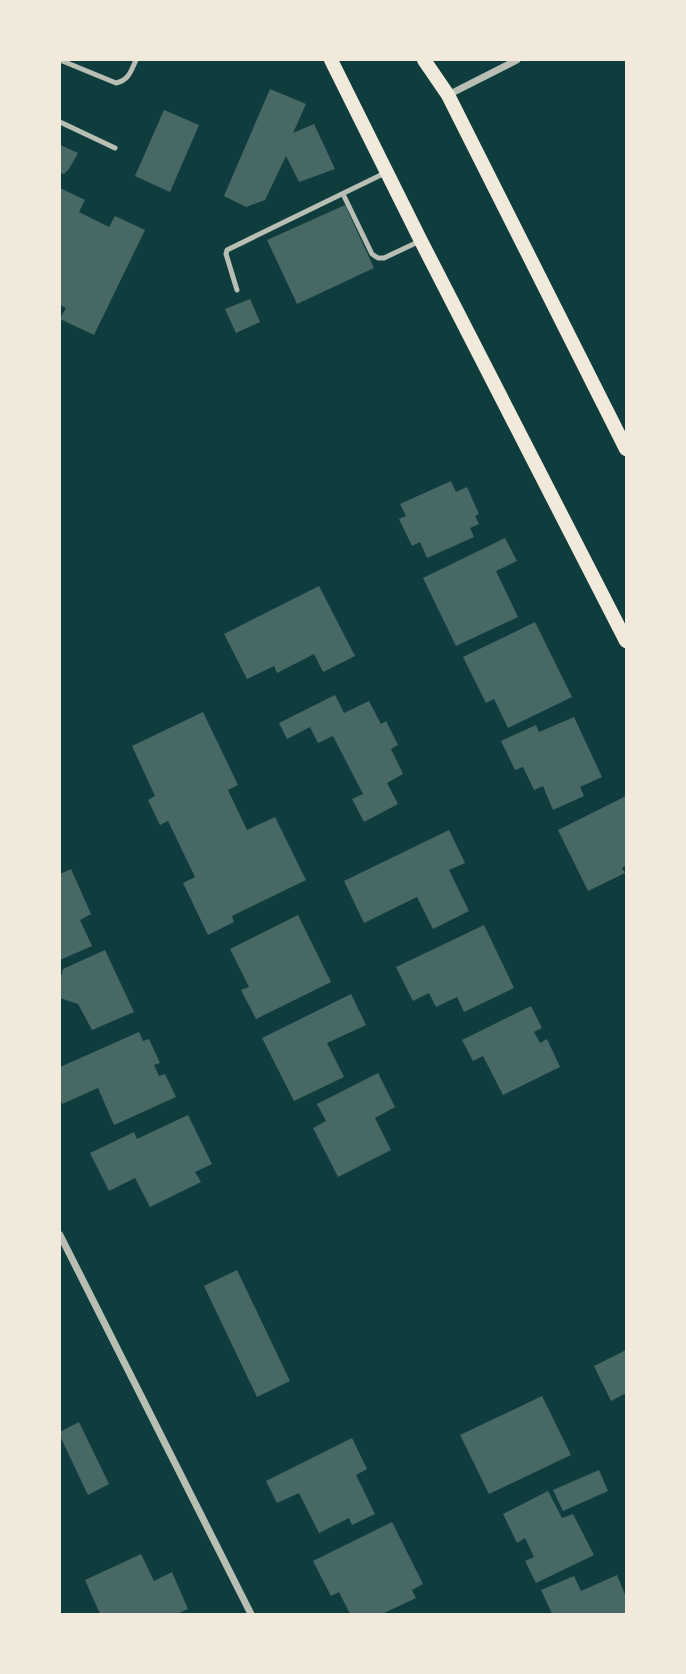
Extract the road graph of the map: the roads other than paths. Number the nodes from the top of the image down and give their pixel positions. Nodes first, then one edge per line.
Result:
1 (60, 60) edge
2 (136, 60) edge
3 (331, 60) edge
4 (424, 60) edge
5 (517, 60) edge
6 (447, 95) junction
7 (60, 122) edge
8 (115, 148) dead end
9 (387, 172) junction
10 (343, 194) junction
11 (421, 241) junction
12 (237, 290) dead end
13 (626, 449) edge
14 (626, 641) edge
15 (60, 1234) edge
16 (251, 1615) edge

1 - 2 lane
3 - 9 main road
4 - 6 main road
5 - 6 street
6 - 13 main road
7 - 8 lane
9 - 10 lane
9 - 11 main road
10 - 11 lane
10 - 12 lane
11 - 14 main road
15 - 16 street

